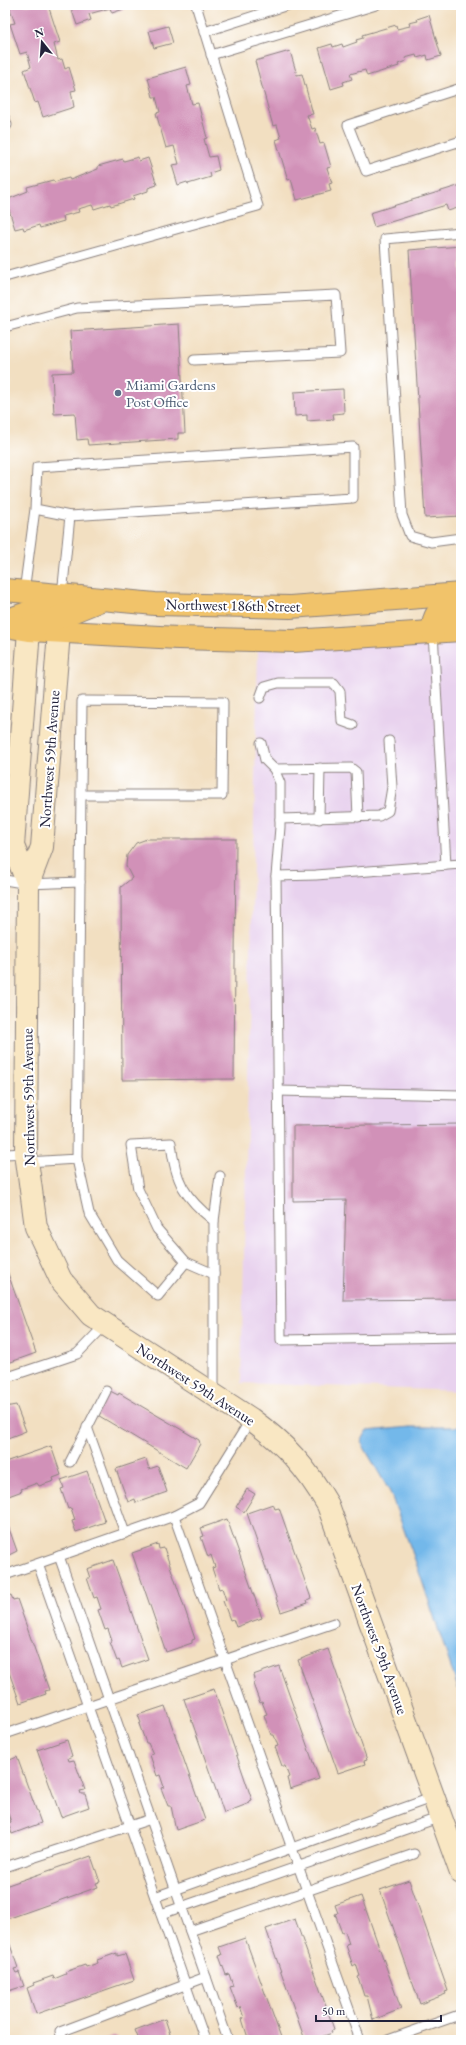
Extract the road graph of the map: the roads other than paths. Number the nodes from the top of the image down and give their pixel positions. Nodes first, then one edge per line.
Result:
1 (196, 5) edge
2 (288, 5) edge
3 (376, 5) edge
4 (204, 32) junction
5 (211, 55) junction
6 (461, 88) edge
7 (461, 141) edge
8 (461, 232) edge
9 (5, 277) edge
10 (5, 327) edge
11 (194, 360) dead end
12 (35, 509) junction
13 (70, 516) junction
14 (461, 538) edge
15 (14, 591) edge
16 (461, 594) edge
17 (62, 595) junction
18 (104, 599) junction
19 (461, 609) edge
20 (5, 621) edge
21 (5, 626) edge
22 (28, 630) junction
23 (461, 630) edge
24 (58, 632) junction
25 (433, 632) junction
26 (260, 698) dead end
27 (353, 725) dead end
28 (389, 741) dead end
29 (261, 743) dead end
30 (274, 768) junction
31 (320, 768) junction
32 (81, 795) junction
33 (358, 817) junction
34 (280, 819) junction
35 (319, 819) junction
36 (461, 864) edge
37 (446, 865) junction
38 (276, 876) junction
39 (5, 880) edge
40 (80, 882) junction
41 (28, 884) junction
42 (278, 1091) junction
43 (461, 1095) edge
44 (19, 1156) edge
45 (77, 1159) junction
46 (220, 1176) dead end
47 (214, 1221) junction
48 (186, 1262) junction
49 (214, 1274) junction
50 (105, 1325) junction
51 (461, 1337) edge
52 (5, 1378) edge
53 (106, 1391) dead end
54 (214, 1396) junction
55 (251, 1419) junction
56 (87, 1427) junction
57 (70, 1462) dead end
58 (174, 1516) junction
59 (125, 1533) junction
60 (59, 1556) junction
61 (38, 1564) junction
62 (5, 1575) edge
63 (334, 1623) dead end
64 (225, 1660) junction
65 (109, 1699) junction
66 (88, 1706) junction
67 (5, 1734) edge
68 (438, 1807) junction
69 (151, 1818) junction
70 (130, 1826) junction
71 (292, 1848) junction
72 (414, 1854) dead end
73 (5, 1866) edge
74 (299, 1867) junction
75 (461, 1873) edge
76 (176, 1890) junction
77 (307, 1891) junction
78 (155, 1897) junction
79 (182, 1908) junction
80 (161, 1914) junction
81 (190, 1931) junction
82 (206, 1977) junction
83 (186, 1984) junction
84 (459, 2015) dead end
85 (63, 2040) edge
86 (205, 2040) edge
87 (228, 2040) edge
88 (360, 2040) edge
89 (388, 2040) edge

1 - 4 lane
2 - 4 lane
3 - 5 lane
4 - 5 lane
5 - 9 lane
6 - 7 lane
8 - 14 lane
10 - 11 lane
12 - 13 lane
12 - 13 lane
12 - 15 lane
13 - 17 lane
15 - 17 main road, Northwest 186th Street
16 - 18 main road, Northwest 186th Street
17 - 18 main road, Northwest 186th Street
17 - 20 main road
18 - 22 main road
19 - 25 main road
21 - 22 main road
22 - 24 main road
22 - 41 street, Northwest 59th Avenue
23 - 25 main road
24 - 25 main road
24 - 41 street, Northwest 59th Avenue
25 - 37 lane
26 - 27 lane
28 - 33 lane
29 - 30 lane
30 - 31 lane
30 - 34 lane
31 - 33 lane
31 - 35 lane
32 - 32 lane
32 - 40 lane
33 - 35 lane
34 - 35 lane
34 - 38 lane
36 - 37 lane
37 - 38 lane
38 - 42 lane
39 - 41 lane
40 - 41 lane
40 - 45 lane
41 - 44 street, Northwest 59th Avenue
42 - 43 lane
42 - 51 lane
44 - 45 lane
44 - 50 street, Northwest 59th Avenue
45 - 48 lane
46 - 47 lane
47 - 48 lane
47 - 49 lane
48 - 49 lane
49 - 54 lane
50 - 52 lane
50 - 54 street, Northwest 59th Avenue
53 - 56 lane
54 - 55 street, Northwest 59th Avenue
55 - 58 lane
55 - 68 street, Northwest 59th Avenue
56 - 57 lane
56 - 59 lane
58 - 59 lane
58 - 64 lane
59 - 60 lane
60 - 61 lane
60 - 65 lane
61 - 62 lane
61 - 66 lane
63 - 64 lane
64 - 65 lane
64 - 71 lane
65 - 66 lane
65 - 69 lane
66 - 67 lane
66 - 70 lane
68 - 71 lane
68 - 74 lane
68 - 75 street, Northwest 59th Avenue
69 - 70 lane
69 - 76 lane
70 - 73 lane
70 - 78 lane
71 - 74 lane
71 - 76 lane
72 - 77 lane
74 - 77 lane
74 - 79 lane
76 - 78 lane
76 - 79 lane
77 - 81 lane
77 - 88 lane
78 - 80 lane
79 - 80 lane
79 - 81 lane
80 - 83 lane
81 - 82 lane
82 - 83 lane
82 - 87 lane
83 - 85 lane
83 - 86 lane
84 - 89 lane

